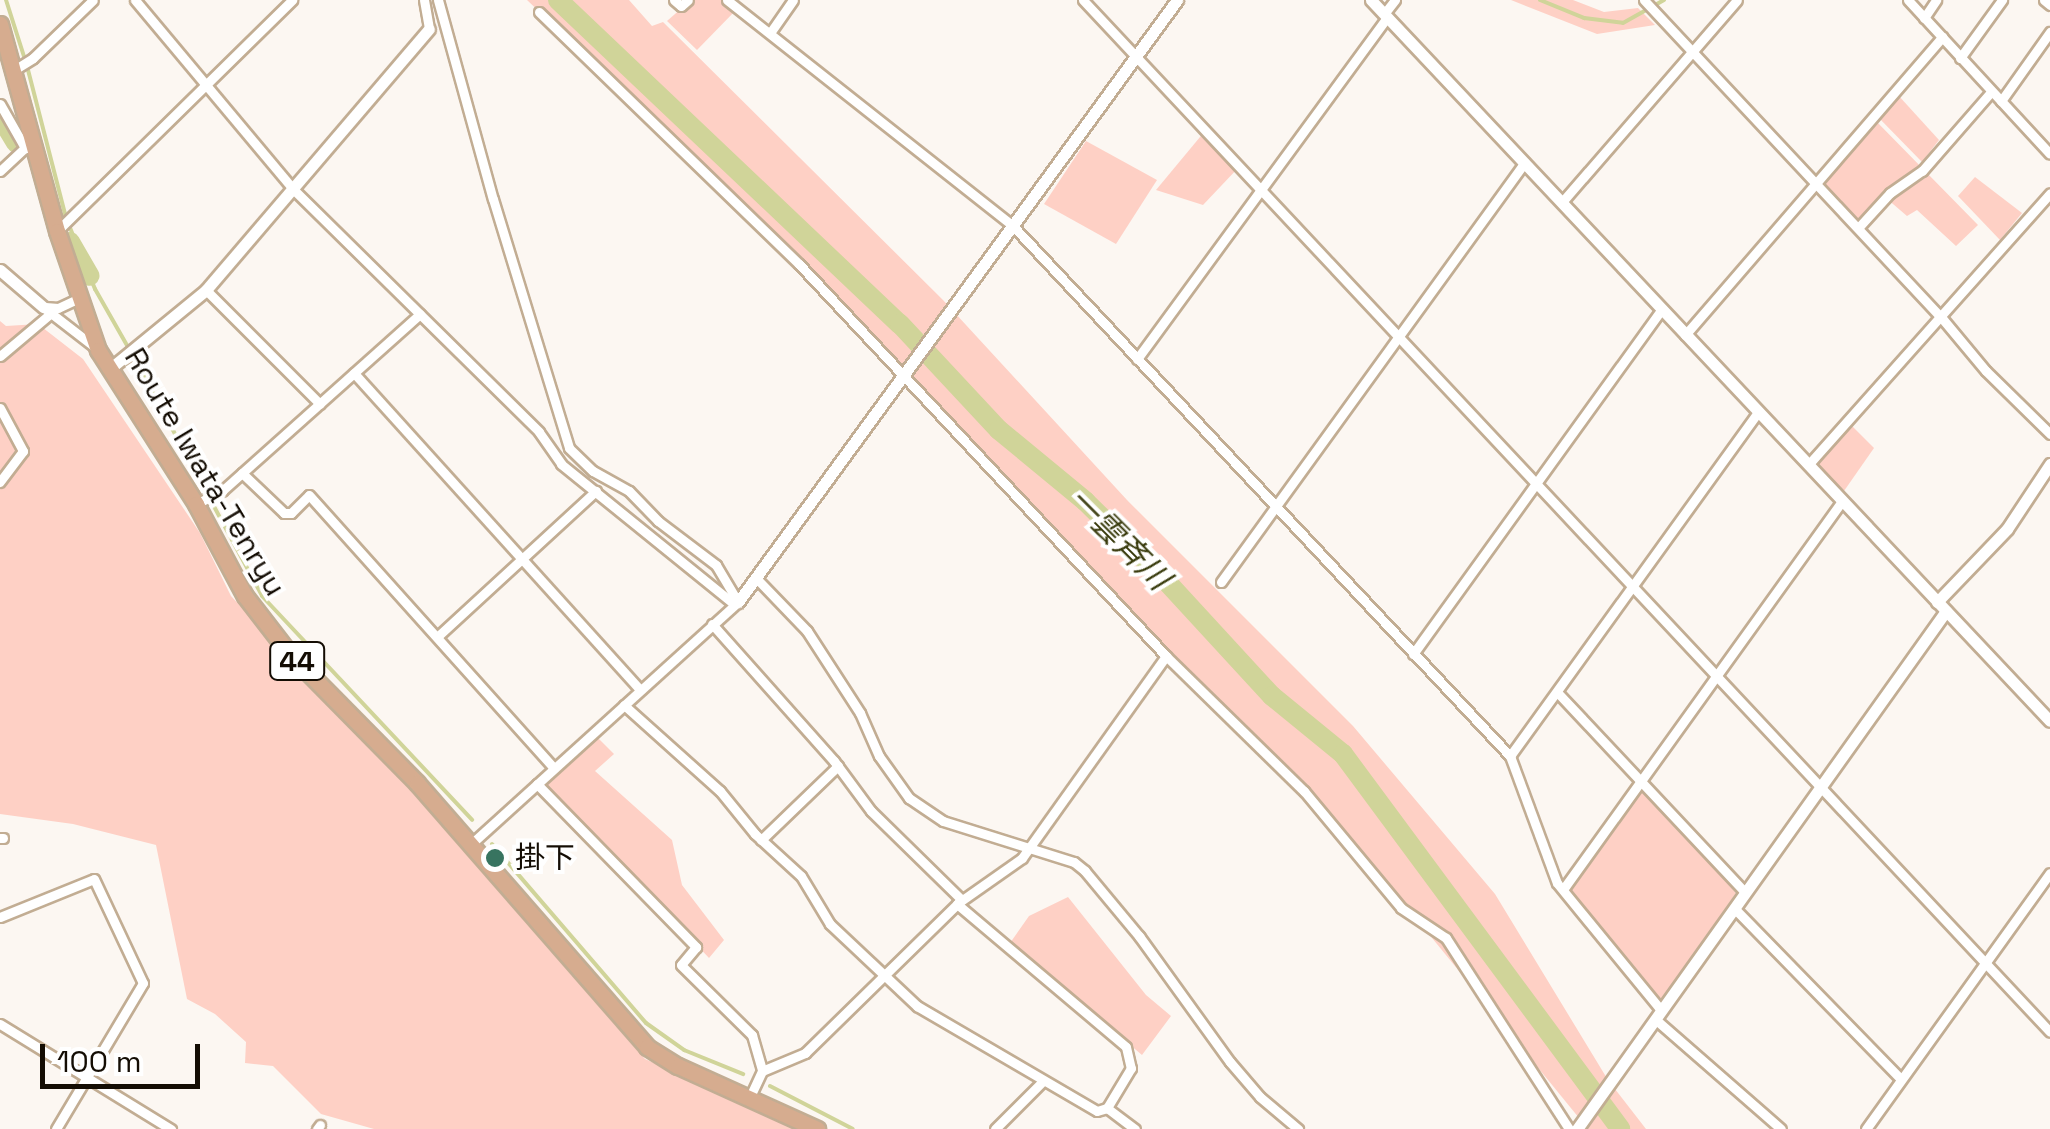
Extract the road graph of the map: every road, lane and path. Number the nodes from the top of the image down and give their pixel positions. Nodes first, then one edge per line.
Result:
1 (93, 0) edge
2 (135, 0) edge
3 (292, 0) edge
4 (424, 0) edge
5 (438, 0) edge
6 (674, 0) edge
7 (688, 0) edge
8 (727, 0) edge
9 (793, 0) edge
10 (1083, 0) edge
11 (1177, 0) edge
12 (1371, 0) edge
13 (1396, 0) edge
14 (1644, 0) edge
15 (1737, 0) edge
16 (1908, 0) edge
17 (1936, 0) edge
18 (2002, 0) edge
19 (2044, 0) edge
20 (2050, 5) edge
21 (539, 12) dead end
22 (1385, 15) junction
23 (1924, 18) junction
24 (0, 24) edge
25 (429, 29) joint
26 (2050, 32) edge
27 (770, 33) junction
28 (1942, 37) junction
29 (1692, 51) junction
30 (1136, 56) junction
31 (1960, 58) junction
32 (14, 70) junction
33 (208, 87) junction
34 (1992, 92) junction
35 (2001, 102) junction
36 (0, 104) edge
37 (2050, 135) edge
38 (29, 146) junction
39 (2046, 150) edge
40 (1525, 162) junction
41 (0, 171) edge
42 (1816, 183) junction
43 (292, 188) junction
44 (1262, 192) junction
45 (2050, 193) edge
46 (1562, 202) junction
47 (1013, 226) junction
48 (1858, 228) junction
49 (56, 232) junction
50 (0, 270) edge
51 (206, 290) junction
52 (79, 298) junction
53 (1662, 309) junction
54 (47, 310) junction
55 (420, 314) junction
56 (1940, 316) junction
57 (1685, 335) junction
58 (1398, 336) junction
59 (98, 350) junction
60 (0, 356) edge
61 (1138, 359) junction
62 (112, 366) junction
63 (354, 373) junction
64 (902, 377) junction
65 (320, 404) junction
66 (0, 408) edge
67 (1758, 412) junction
68 (2050, 434) edge
69 (2050, 464) edge
70 (1808, 466) junction
71 (242, 472) junction
72 (0, 482) edge
73 (1535, 484) junction
74 (596, 490) junction
75 (1842, 502) junction
76 (196, 504) junction
77 (1276, 506) junction
78 (525, 558) junction
79 (757, 578) junction
80 (1221, 582) dead end
81 (1632, 588) junction
82 (736, 603) junction
83 (1942, 606) junction
84 (712, 624) junction
85 (437, 637) junction
86 (1413, 654) junction
87 (1166, 656) junction
88 (1717, 676) junction
89 (640, 690) junction
90 (1556, 692) junction
91 (624, 705) junction
92 (2050, 721) edge
93 (1510, 756) junction
94 (838, 766) junction
95 (554, 768) junction
96 (1641, 780) junction
97 (537, 784) junction
98 (1820, 788) junction
99 (761, 840) junction
100 (472, 843) junction
101 (1030, 848) junction
102 (2050, 874) edge
103 (1564, 888) junction
104 (1745, 892) junction
105 (960, 902) junction
106 (1734, 908) junction
107 (0, 917) edge
108 (1985, 964) junction
109 (886, 978) junction
110 (1658, 1015) junction
111 (0, 1024) edge
112 (2050, 1032) edge
113 (762, 1071) junction
114 (87, 1078) junction
115 (1902, 1079) junction
116 (1044, 1081) junction
117 (751, 1096) junction
118 (1107, 1108) junction
119 (1575, 1128) edge
120 (56, 1129) edge
121 (171, 1129) edge
122 (817, 1129) edge
123 (996, 1129) edge
124 (1135, 1129) edge
125 (1298, 1129) edge
126 (1781, 1129) edge
127 (1866, 1129) edge

1 - 32 street
2 - 33 street
3 - 33 street
4 - 25 street
5 - 82 street
6 - 7 street
8 - 27 street
9 - 27 street
10 - 30 street
11 - 30 street
12 - 22 street
13 - 22 street
14 - 29 street
15 - 29 street
16 - 23 street
17 - 23 street
18 - 31 street
19 - 20 street
21 - 64 street
22 - 40 street
22 - 44 street
23 - 28 street
24 - 32 main road, Route Iwata-Tenryu / 44
25 - 43 street
26 - 35 street
27 - 47 street
28 - 31 street
28 - 42 street
29 - 42 street
29 - 46 street
30 - 44 street
30 - 47 street
31 - 34 street
32 - 38 main road, Route Iwata-Tenryu / 44
33 - 43 street
33 - 49 street
34 - 35 street
34 - 48 street
35 - 39 street
36 - 38 street
37 - 39 street
38 - 41 street
38 - 49 main road, Route Iwata-Tenryu / 44
40 - 46 street
40 - 58 street
42 - 48 street
42 - 57 street
43 - 51 street
43 - 55 street
44 - 58 street
44 - 61 street
45 - 56 street
46 - 53 street
47 - 61 street
47 - 64 street
48 - 56 street
49 - 52 main road, Route Iwata-Tenryu / 44
50 - 54 street
51 - 62 street
51 - 65 street
52 - 54 street
52 - 59 main road, Route Iwata-Tenryu / 44
53 - 57 street
53 - 73 street
54 - 59 street
54 - 60 street
55 - 63 street
55 - 74 street
56 - 68 street
56 - 70 street
57 - 67 street
58 - 73 street
58 - 77 street
59 - 62 main road, Route Iwata-Tenryu / 44
61 - 77 street
62 - 76 main road, Route Iwata-Tenryu / 44
63 - 65 street
63 - 78 street
64 - 79 street
64 - 87 street
65 - 71 street
66 - 72 street
67 - 70 street
67 - 81 street
69 - 83 street
70 - 75 street
71 - 76 street
71 - 85 street
73 - 81 street
73 - 86 street
74 - 78 street
74 - 82 street
75 - 83 street
75 - 88 street
76 - 100 main road, Route Iwata-Tenryu / 44
77 - 80 street
77 - 86 street
78 - 85 street
78 - 89 street
79 - 82 street
79 - 101 street
81 - 88 street
81 - 90 street
82 - 84 street
83 - 92 street
83 - 98 street
84 - 89 street
84 - 94 street
85 - 95 street
86 - 93 street
87 - 101 street
87 - 119 street
88 - 96 street
88 - 98 street
89 - 91 street
90 - 93 street
90 - 96 street
91 - 95 street
91 - 99 street
93 - 103 street
94 - 99 street
94 - 105 street
95 - 97 street
96 - 103 street
96 - 104 street
97 - 100 street
97 - 113 street
98 - 104 street
98 - 108 street
99 - 109 street
100 - 117 main road, Route Iwata-Tenryu / 44
101 - 105 street
101 - 125 street
102 - 108 street
103 - 110 street
104 - 106 street
105 - 109 street
105 - 118 street
106 - 110 street
106 - 115 street
107 - 114 street
108 - 112 street
108 - 115 street
109 - 113 street
109 - 116 street
110 - 119 street
110 - 126 street
111 - 114 street
113 - 117 street
114 - 120 street
114 - 121 street
115 - 127 street
116 - 118 street
116 - 123 street
117 - 122 main road, Route Iwata-Tenryu / 44
118 - 124 street

